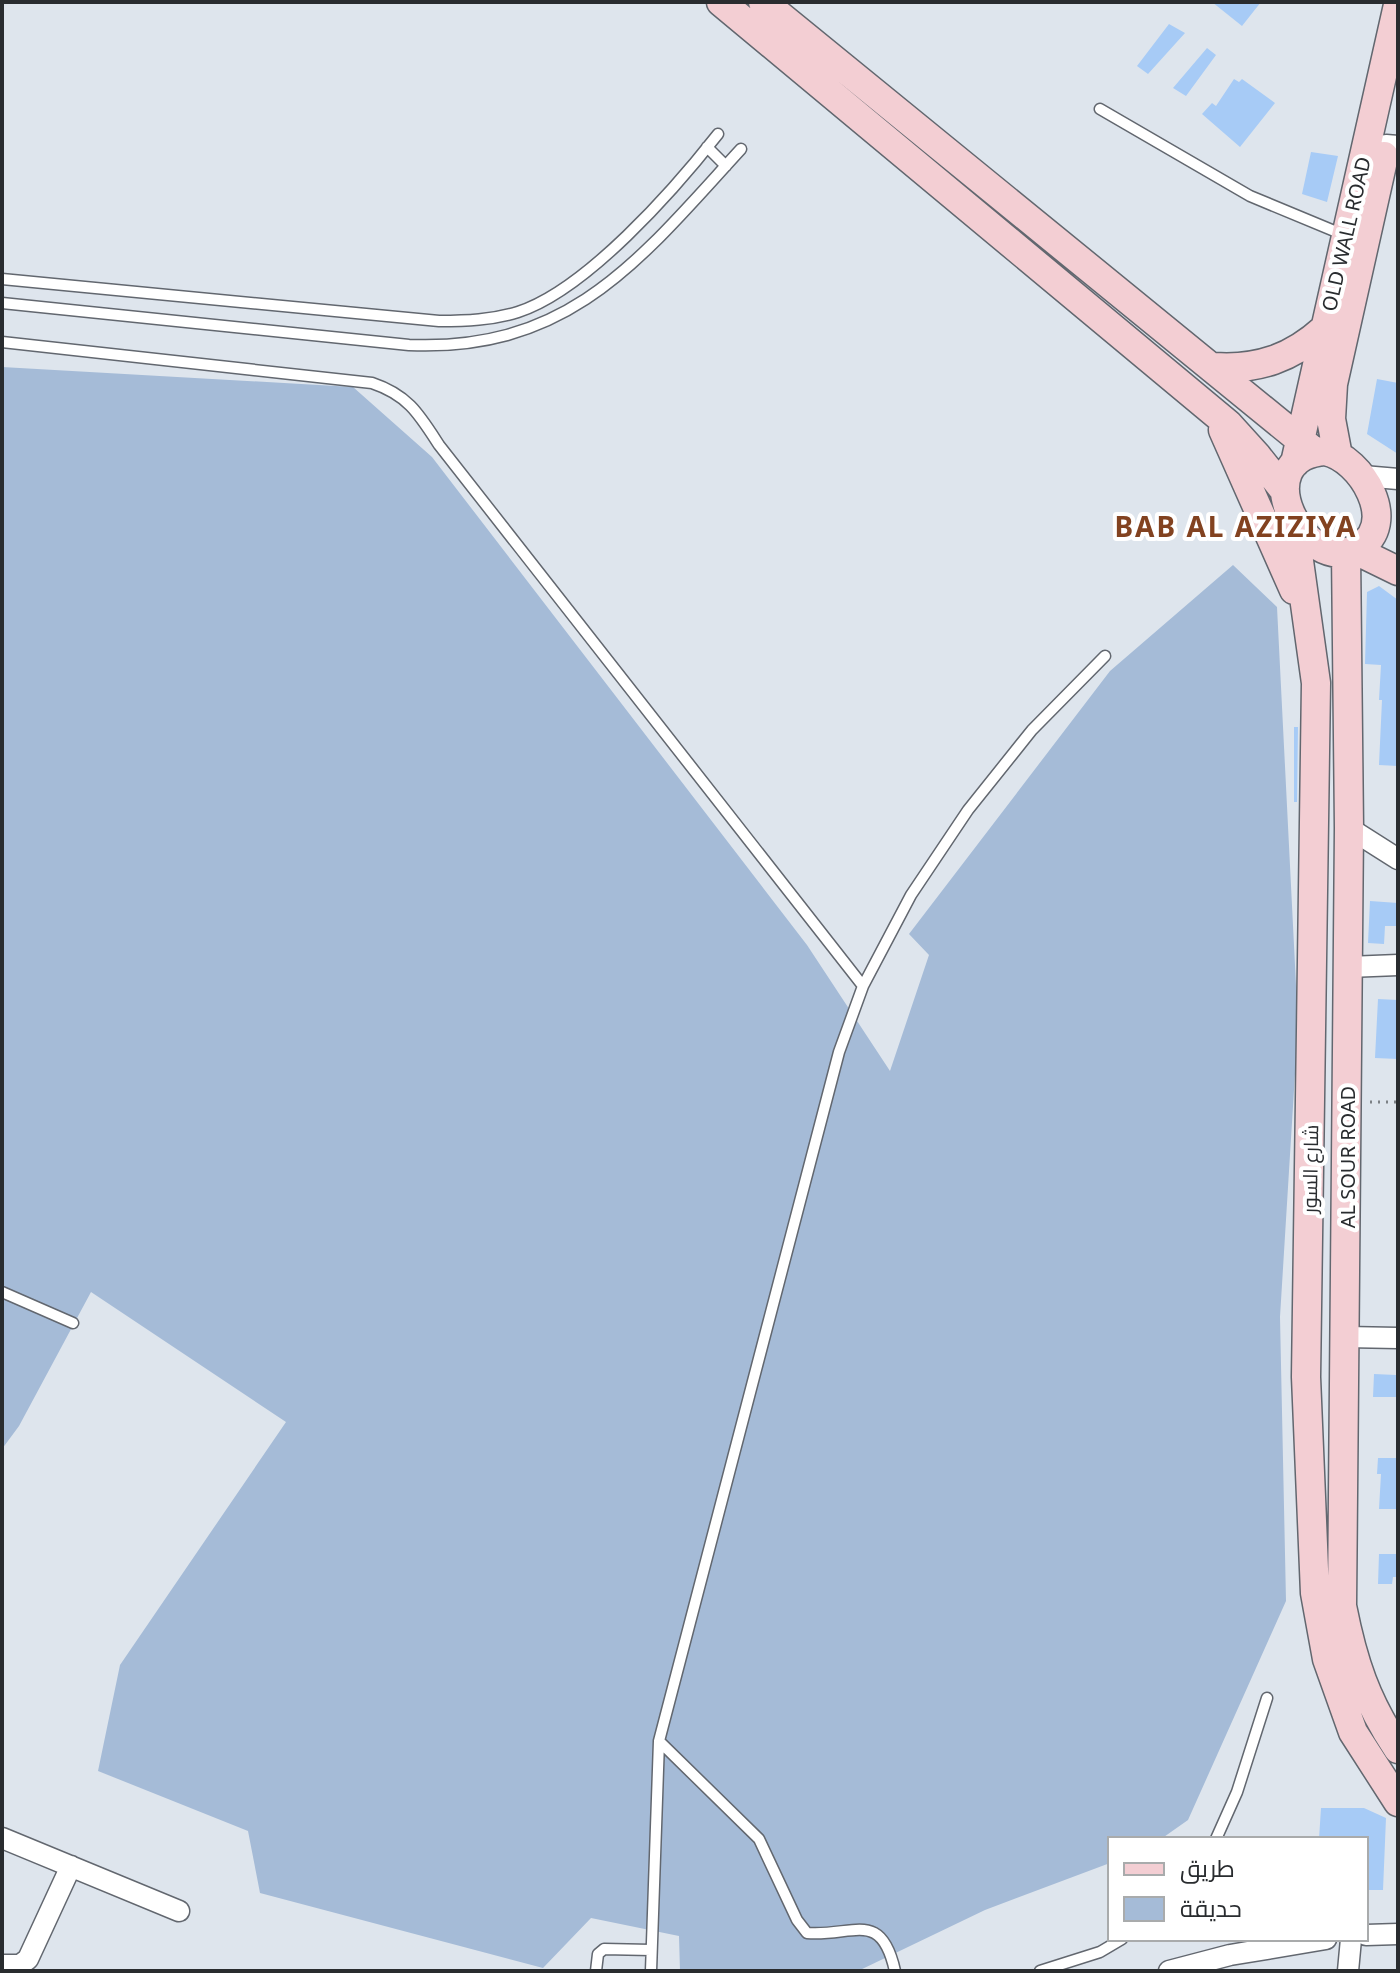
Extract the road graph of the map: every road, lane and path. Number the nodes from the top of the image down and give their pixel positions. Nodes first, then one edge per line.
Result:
1 (721, 2) edge
2 (763, 2) edge
3 (1398, 5) edge
4 (1398, 89) edge
5 (1100, 109) dead end
6 (718, 134) dead end
7 (1392, 146) edge
8 (707, 147) junction
9 (741, 149) dead end
10 (726, 166) junction
11 (1346, 235) junction
12 (2, 279) edge
13 (2, 303) edge
14 (495, 318) junction
15 (1324, 329) junction
16 (498, 339) junction
17 (2, 342) edge
18 (1214, 367) junction
19 (1214, 412) junction
20 (1312, 452) junction
21 (1363, 476) junction
22 (1398, 479) edge
23 (1284, 490) junction
24 (1293, 518) junction
25 (1377, 525) junction
26 (1351, 551) junction
27 (1398, 558) edge
28 (1398, 571) edge
29 (1307, 618) junction
30 (1105, 656) dead end
31 (1349, 828) junction
32 (1398, 859) edge
33 (1398, 965) edge
34 (1348, 967) junction
35 (863, 986) junction
36 (1398, 1102) edge
37 (1347, 1103) junction
38 (2, 1292) edge
39 (73, 1323) dead end
40 (1346, 1337) junction
41 (1398, 1338) edge
42 (1267, 1698) dead end
43 (659, 1741) junction
44 (1398, 1749) edge
45 (1398, 1802) edge
46 (1217, 1837) edge
47 (2, 1838) edge
48 (71, 1866) junction
49 (179, 1911) dead end
50 (1398, 1934) edge
51 (1368, 1935) edge
52 (1119, 1941) edge
53 (1318, 1941) edge
54 (1351, 1941) edge
55 (651, 1950) junction
56 (1232, 1963) edge
57 (2, 1965) edge
58 (596, 1971) edge
59 (651, 1971) edge
60 (895, 1971) edge
61 (1040, 1971) edge
62 (1169, 1971) edge
63 (1348, 1971) edge

1 - 19 main road
2 - 18 main road
3 - 11 main road, OLD WALL ROAD
4 - 7 main road, OLD WALL ROAD
5 - 11 lane
6 - 8 lane
7 - 20 main road, OLD WALL ROAD
8 - 10 lane
8 - 14 lane
9 - 10 lane
10 - 16 lane
11 - 15 main road, OLD WALL ROAD
12 - 14 lane
13 - 16 lane
14 - 16 lane
15 - 18 main road
15 - 20 main road, OLD WALL ROAD
17 - 35 lane
18 - 20 main road
19 - 23 main road
19 - 29 main road
20 - 21 main road
20 - 23 main road
21 - 22 street
21 - 25 main road
23 - 24 main road
24 - 26 main road
24 - 29 main road, شارع السور
25 - 26 main road
25 - 27 main road
26 - 28 main road
26 - 31 main road, AL SOUR ROAD
29 - 45 main road, شارع السور
30 - 35 lane
31 - 32 street
31 - 34 main road, AL SOUR ROAD
33 - 34 street
34 - 37 main road, AL SOUR ROAD
35 - 43 lane
36 - 37 path
37 - 40 main road, AL SOUR ROAD
38 - 39 lane
40 - 41 street
40 - 44 main road, AL SOUR ROAD
42 - 46 lane
43 - 55 lane
43 - 60 lane
47 - 48 street
48 - 49 street
48 - 57 street
50 - 51 street
52 - 61 lane
53 - 56 street
54 - 63 street
55 - 58 lane
55 - 59 lane
56 - 62 street

